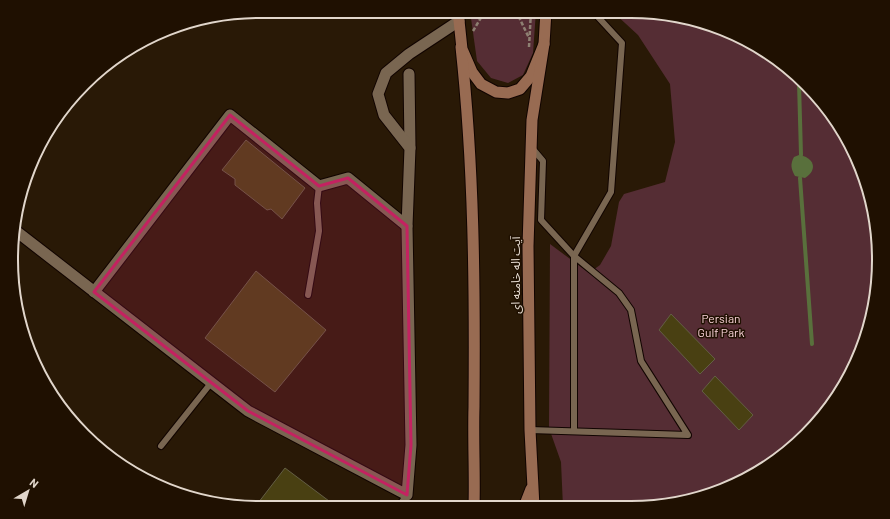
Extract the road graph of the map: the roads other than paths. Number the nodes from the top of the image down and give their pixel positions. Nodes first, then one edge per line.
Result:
1 (455, 18) edge
2 (458, 18) edge
3 (546, 18) edge
4 (599, 18) edge
5 (544, 44) junction
6 (461, 47) junction
7 (409, 74) dead end
8 (532, 147) junction
9 (410, 148) junction
10 (319, 186) junction
11 (407, 226) junction
12 (20, 234) edge
13 (574, 256) junction
14 (94, 292) junction
15 (308, 294) dead end
16 (211, 382) junction
17 (530, 430) junction
18 (574, 432) junction
19 (161, 446) dead end
20 (532, 485) junction
21 (474, 494) junction
22 (407, 495) junction
23 (402, 501) edge
24 (474, 501) edge
25 (477, 501) edge
26 (526, 501) edge
27 (533, 501) edge

1 - 9 street
2 - 6 main road
3 - 5 main road
4 - 13 lane
5 - 6 main road
5 - 8 main road, آیت اله خامنه ای
6 - 21 main road
7 - 9 street
8 - 13 lane
8 - 17 main road, آیت اله خامنه ای
9 - 11 street
10 - 11 street
10 - 14 street
10 - 15 lane
11 - 22 street
12 - 14 street
13 - 18 lane
13 - 18 lane
14 - 16 street
16 - 19 lane
16 - 22 street
17 - 18 lane
17 - 20 main road, آیت اله خامنه ای
20 - 26 main road
20 - 27 main road, آیت اله خامنه ای
21 - 24 main road
21 - 25 main road
22 - 23 lane

